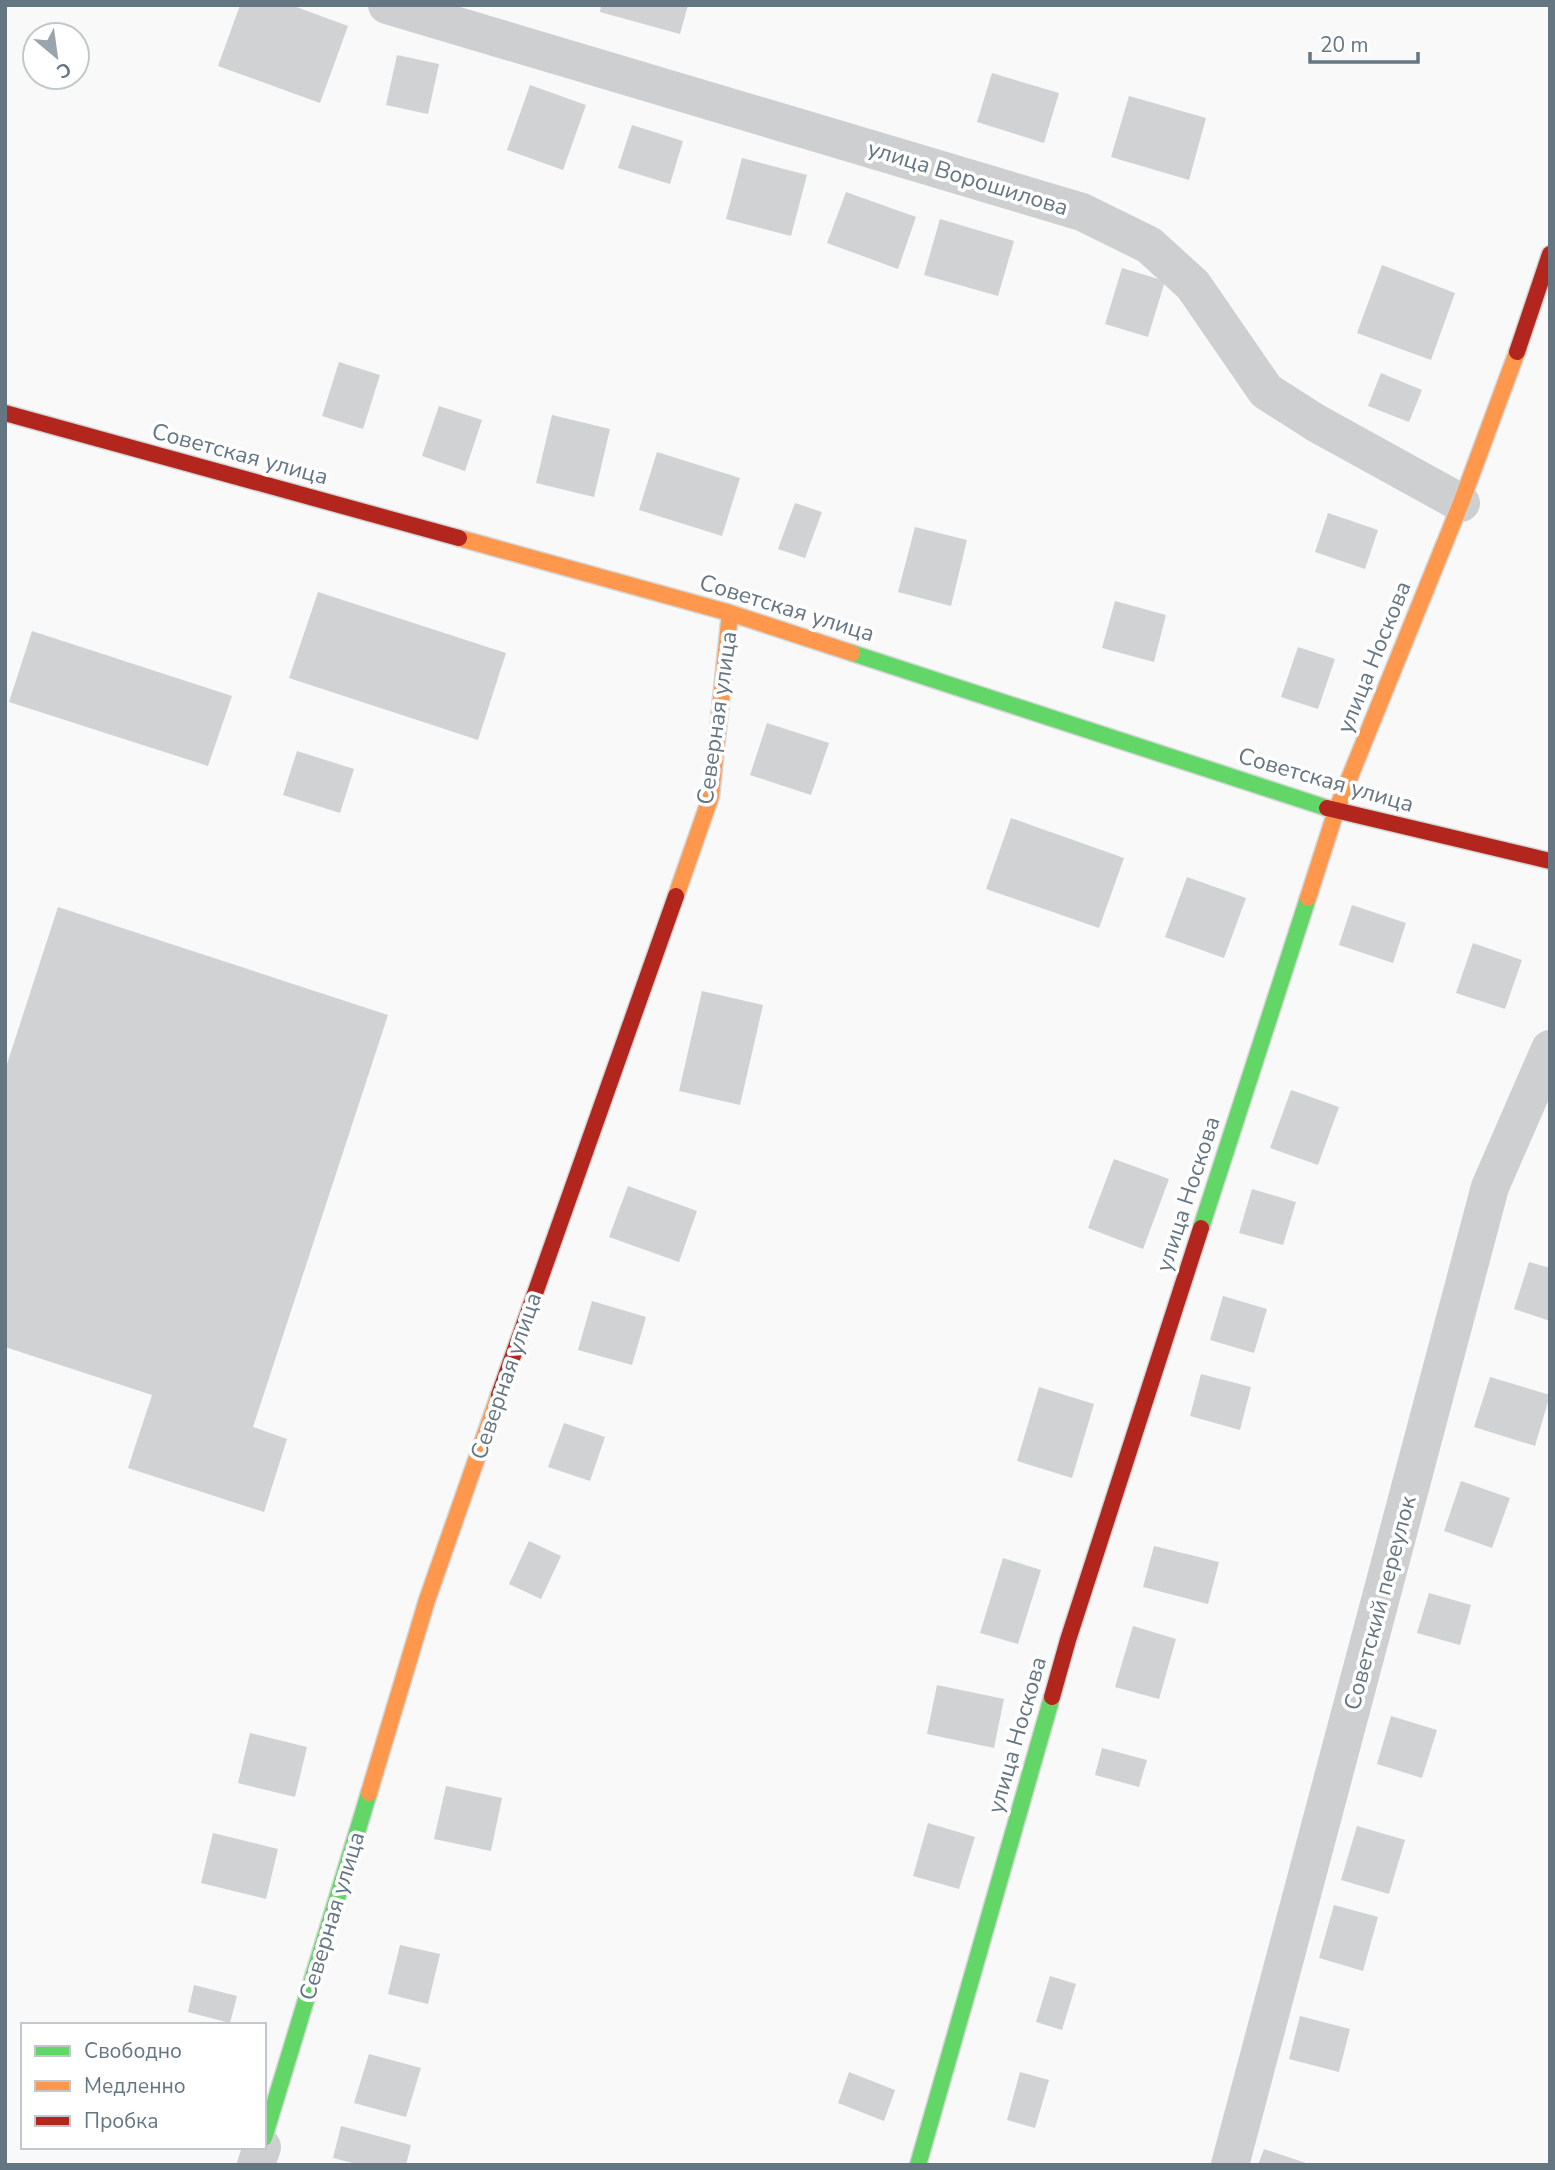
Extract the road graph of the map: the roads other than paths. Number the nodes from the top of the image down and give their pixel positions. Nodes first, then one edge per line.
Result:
1 (387, 5) edge
2 (1550, 254) edge
3 (1540, 319) edge
4 (5, 413) edge
5 (1461, 503) junction
6 (730, 612) junction
7 (1336, 811) junction
8 (1550, 861) edge
9 (1550, 1049) edge
10 (266, 2131) edge
11 (918, 2165) edge
12 (1230, 2165) edge

1 - 5 street, улица Ворошилова
2 - 3 street, улица Носкова
3 - 5 street, улица Носкова
4 - 6 street, Советская улица
5 - 7 street, улица Носкова
6 - 7 street, Советская улица
6 - 10 street, Северная улица
7 - 8 street, Советская улица
7 - 11 street, улица Носкова
9 - 12 street, Советский переулок

